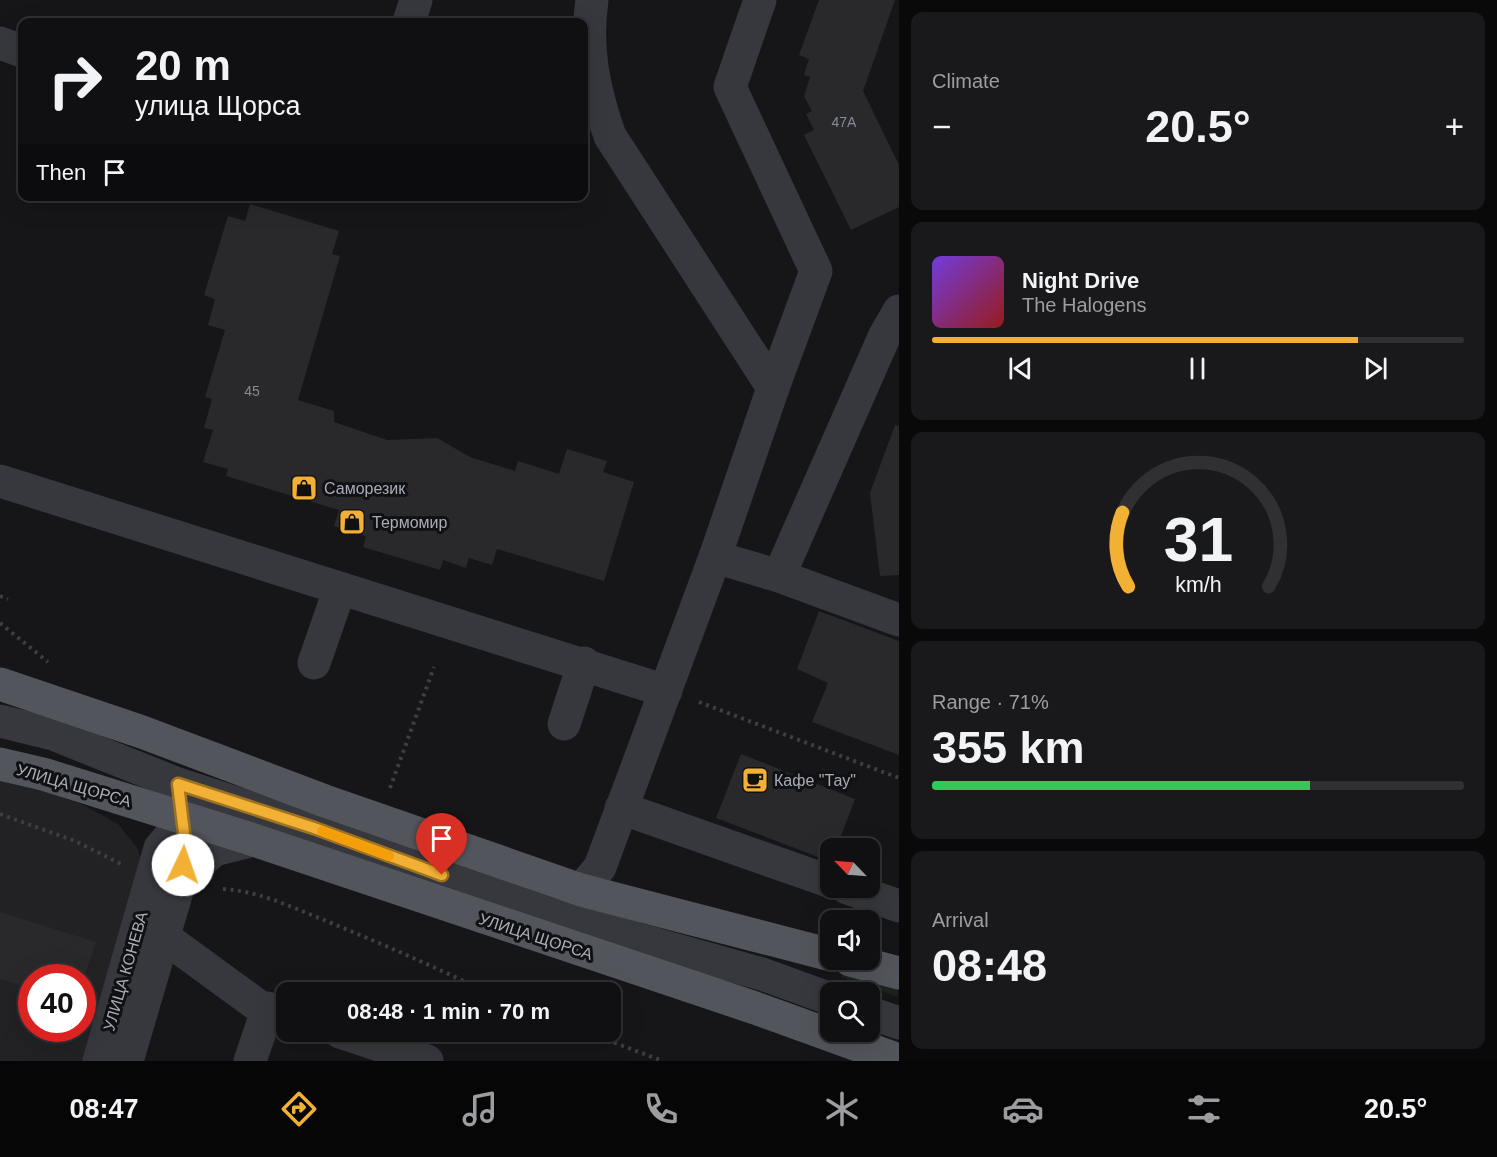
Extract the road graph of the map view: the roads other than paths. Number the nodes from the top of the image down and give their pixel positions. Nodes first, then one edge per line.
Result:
1 (416, 0) edge
2 (592, 0) edge
3 (760, 0) edge
4 (410, 18) edge
5 (0, 43) edge
6 (18, 50) edge
7 (597, 141) edge
8 (898, 311) edge
9 (773, 388) junction
10 (0, 481) edge
11 (715, 557) junction
12 (778, 576) junction
13 (340, 588) junction
14 (898, 620) edge
15 (314, 663) dead end
16 (584, 663) junction
17 (0, 684) edge
18 (680, 696) junction
19 (0, 721) edge
20 (564, 724) dead end
21 (142, 732) junction
22 (0, 764) edge
23 (265, 777) junction
24 (193, 789) junction
25 (130, 801) junction
26 (621, 808) junction
27 (183, 819) junction
28 (254, 840) junction
29 (160, 848) junction
30 (820, 878) edge
31 (170, 882) junction
32 (581, 890) junction
33 (875, 898) edge
34 (898, 906) edge
35 (164, 937) junction
36 (820, 952) edge
37 (880, 968) edge
38 (898, 973) edge
39 (820, 995) edge
40 (276, 1011) edge
41 (276, 1013) edge
42 (880, 1016) edge
43 (898, 1023) edge
44 (370, 1042) edge
45 (898, 1060) edge
46 (99, 1061) edge
47 (127, 1061) edge
48 (250, 1061) edge
49 (428, 1061) edge

1 - 4 street
2 - 7 street
3 - 9 street
5 - 6 street
7 - 9 street
8 - 12 street
9 - 11 street
10 - 13 street
11 - 12 street
11 - 18 street
12 - 14 street
13 - 15 street
13 - 16 street
16 - 18 street
16 - 20 street
17 - 21 main road
18 - 26 street
19 - 24 street, УЛИЦА ЩОРСА
21 - 23 main road
21 - 24 street, УЛИЦА КОНЕВА
22 - 25 main road, УЛИЦА ЩОРСА
23 - 24 street
23 - 32 main road
24 - 27 street, УЛИЦА КОНЕВА
24 - 39 street, УЛИЦА ЩОРСА
25 - 27 main road, УЛИЦА ЩОРСА
25 - 29 street
26 - 30 street
26 - 32 street
27 - 28 main road, УЛИЦА ЩОРСА
27 - 29 street, УЛИЦА КОНЕВА
27 - 31 street, УЛИЦА КОНЕВА
28 - 31 street
28 - 45 main road, УЛИЦА ЩОРСА
29 - 31 street, УЛИЦА КОНЕВА
31 - 35 street, УЛИЦА КОНЕВА
31 - 46 street, УЛИЦА КОНЕВА
32 - 36 main road
33 - 34 street
35 - 40 street
35 - 47 street, УЛИЦА КОНЕВА
37 - 38 main road
41 - 48 street
42 - 43 street
44 - 49 street

